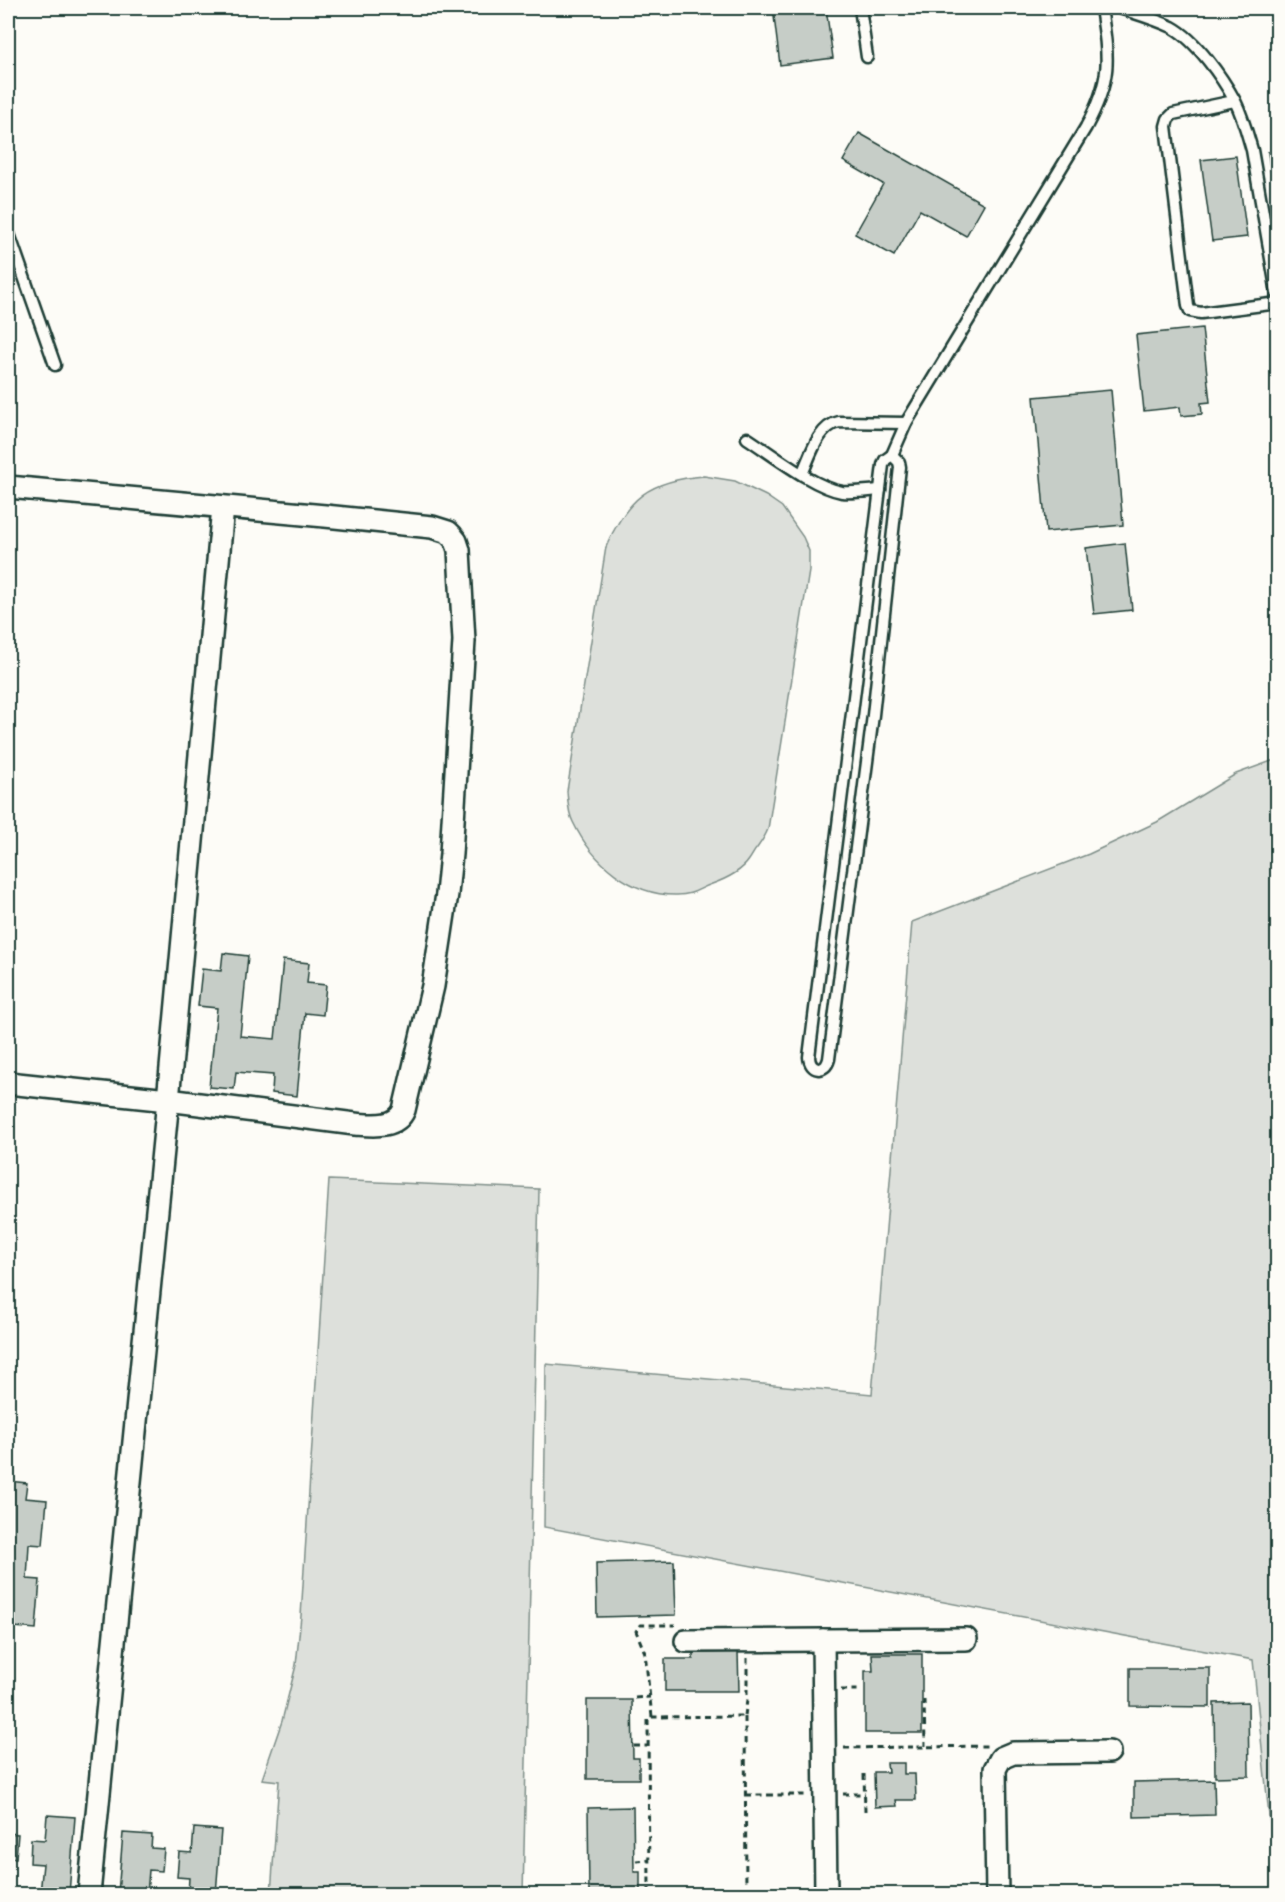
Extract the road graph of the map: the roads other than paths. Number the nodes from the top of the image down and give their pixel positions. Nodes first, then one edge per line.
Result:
1 (860, 8) edge
2 (1101, 8) edge
3 (1119, 8) edge
4 (867, 57) dead end
5 (1234, 101) junction
6 (8, 231) edge
7 (1278, 301) edge
8 (55, 365) dead end
9 (906, 423) junction
10 (747, 438) dead end
11 (892, 455) junction
12 (802, 474) junction
13 (8, 487) edge
14 (880, 490) junction
15 (223, 507) junction
16 (851, 711) junction
17 (873, 715) junction
18 (8, 1083) edge
19 (168, 1100) junction
20 (966, 1639) dead end
21 (823, 1640) junction
22 (686, 1641) road end
23 (1109, 1752) dead end
24 (89, 1894) edge
25 (826, 1894) edge
26 (997, 1894) edge

1 - 4 lane
2 - 9 lane
3 - 5 lane
5 - 7 lane
5 - 7 lane
6 - 8 lane
9 - 11 lane
9 - 12 lane
10 - 12 lane
11 - 14 lane
11 - 17 lane
12 - 14 lane
13 - 15 street
14 - 16 lane
15 - 19 street
15 - 19 street
16 - 17 lane
16 - 17 lane
18 - 19 street
19 - 24 street
20 - 21 street
21 - 22 street
21 - 25 street
23 - 26 street

